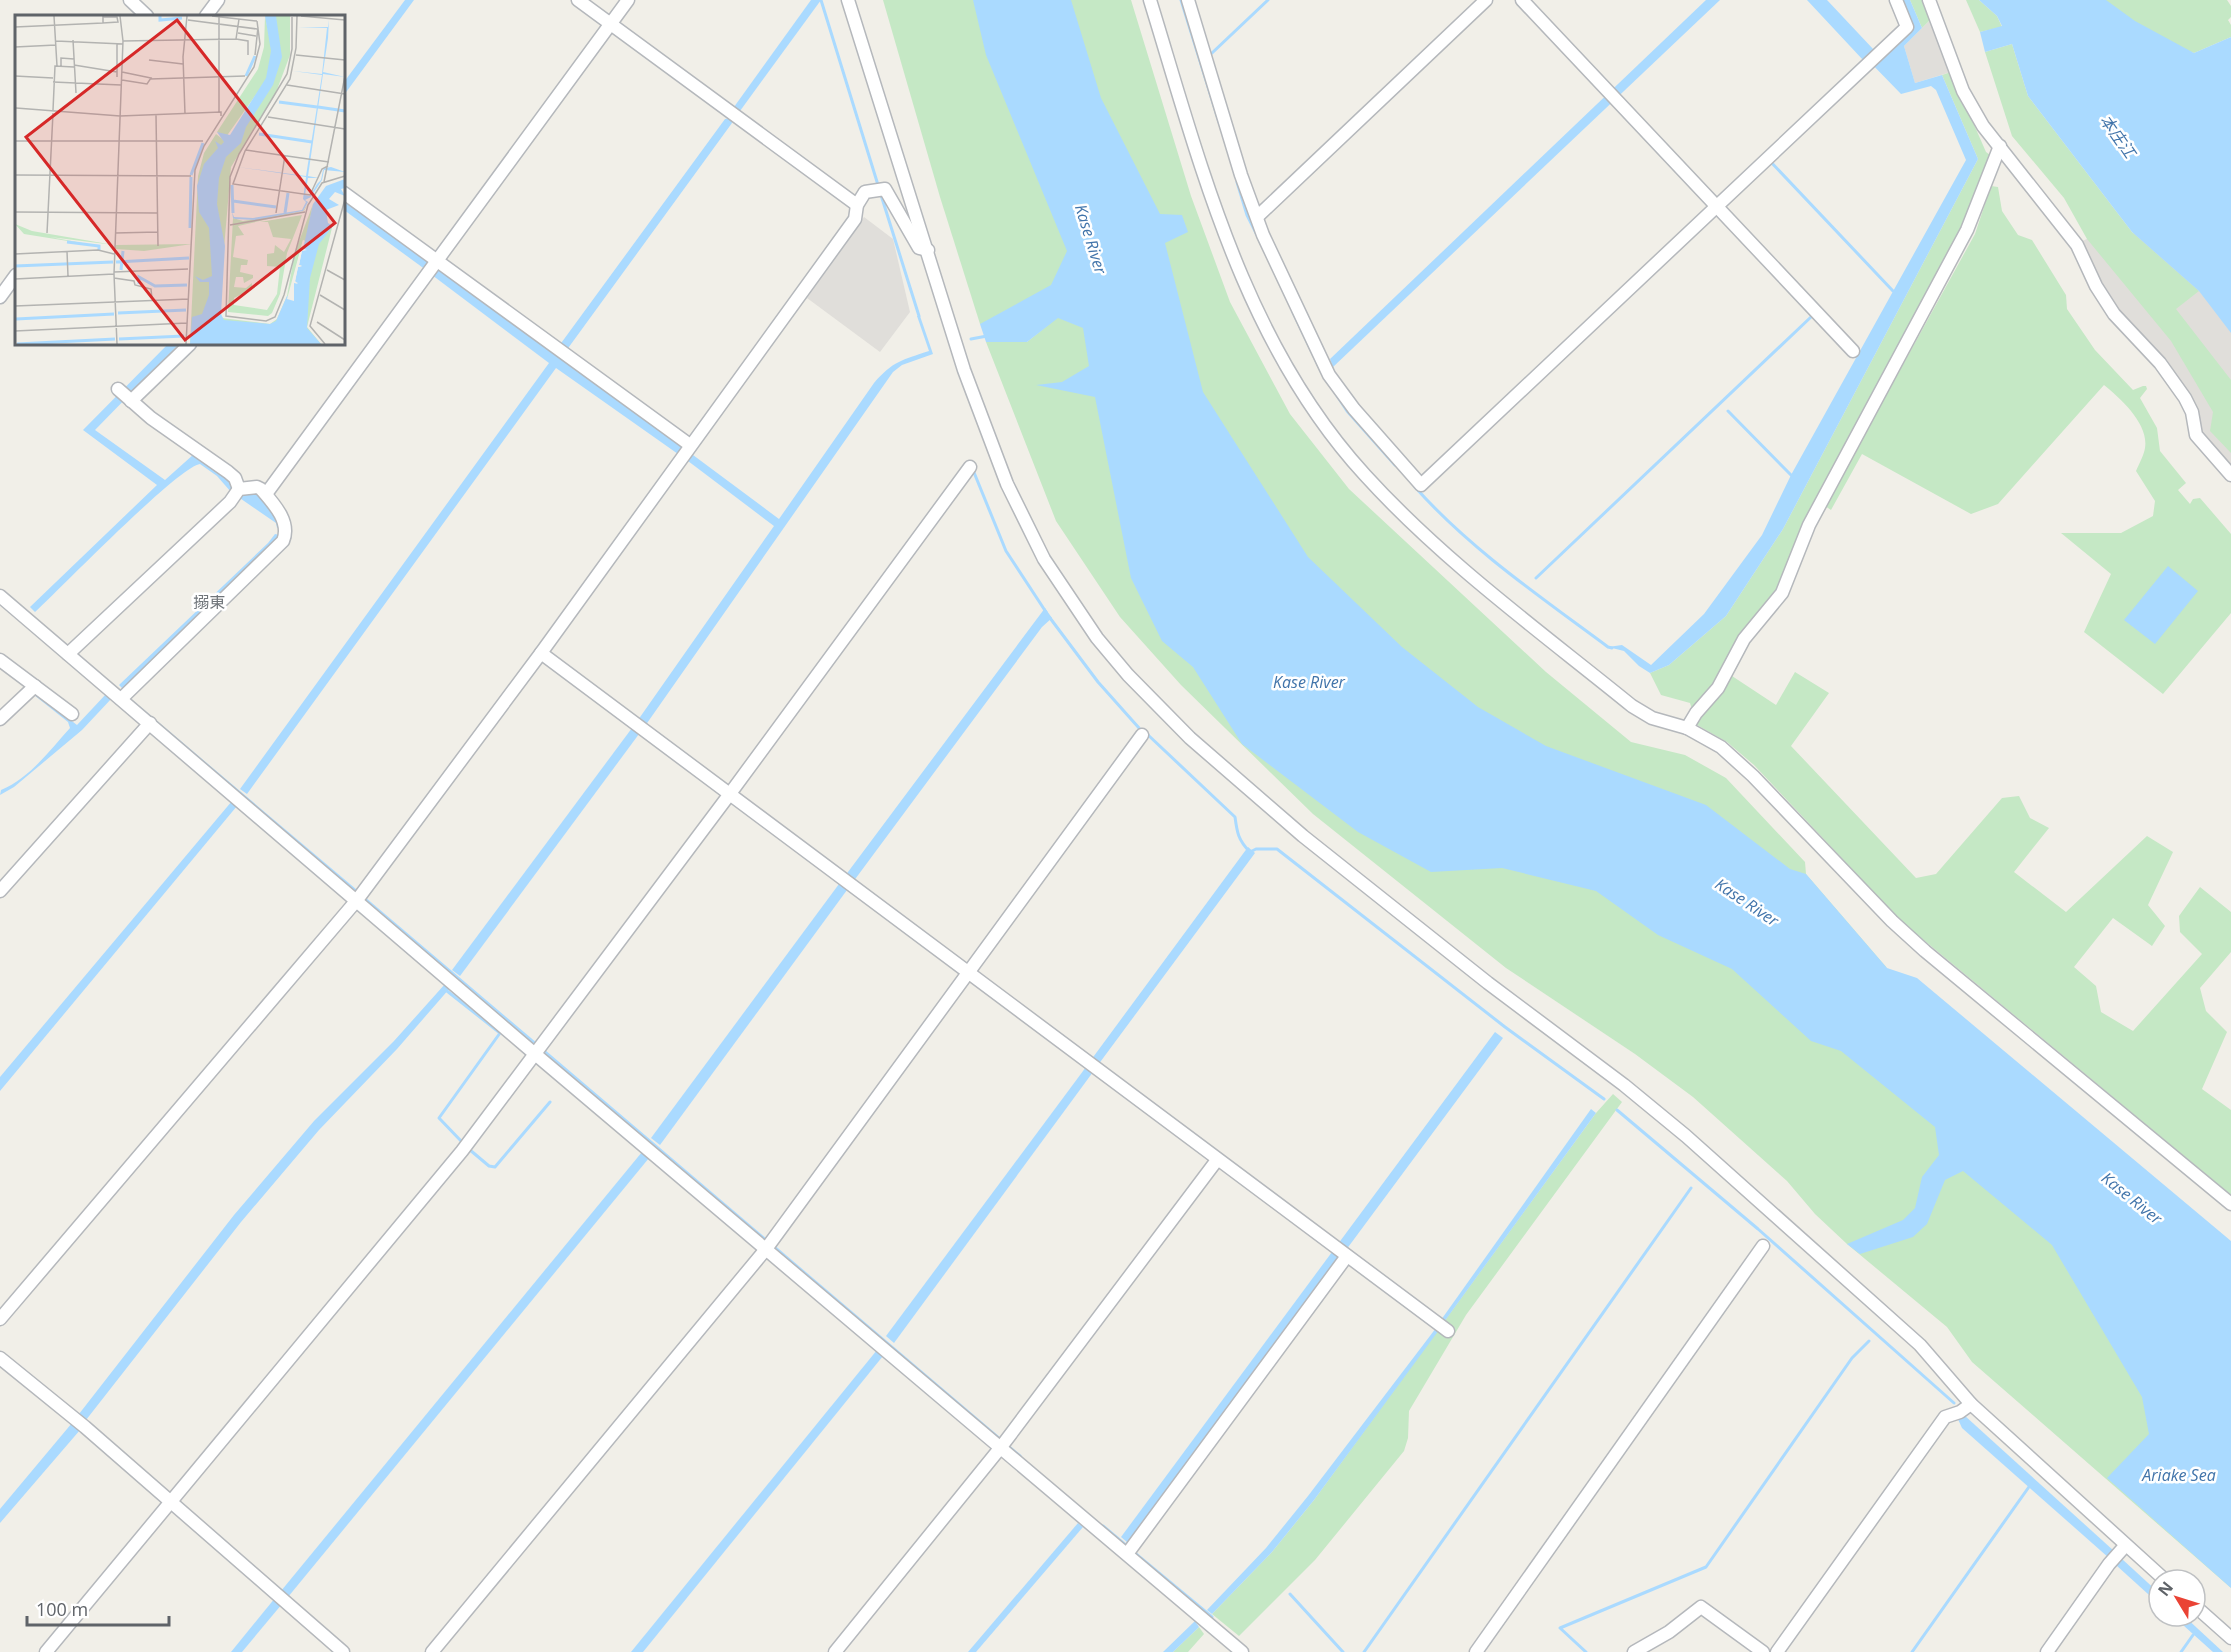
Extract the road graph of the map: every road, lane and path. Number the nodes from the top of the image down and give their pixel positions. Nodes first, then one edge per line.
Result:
1 (130, 0) edge
2 (218, 0) edge
3 (578, 0) edge
4 (628, 0) edge
5 (848, 0) edge
6 (1150, 0) edge
7 (1188, 0) edge
8 (1486, 0) edge
9 (1522, 0) edge
10 (1896, 0) edge
11 (1929, 0) edge
12 (146, 15) edge
13 (207, 15) edge
14 (611, 24) junction
15 (2000, 146) junction
16 (345, 194) edge
17 (857, 205) junction
18 (1715, 206) junction
19 (1257, 217) junction
20 (928, 250) junction
21 (438, 261) junction
22 (15, 276) edge
23 (0, 297) edge
24 (189, 345) edge
25 (1853, 351) dead end
26 (118, 389) dead end
27 (131, 401) junction
28 (690, 445) junction
29 (970, 467) dead end
30 (2231, 475) edge
31 (239, 489) junction
32 (266, 494) junction
33 (0, 596) edge
34 (541, 653) junction
35 (68, 654) junction
36 (0, 660) edge
37 (35, 686) junction
38 (121, 699) junction
39 (72, 714) dead end
40 (0, 719) edge
41 (150, 723) junction
42 (1688, 728) junction
43 (1142, 735) dead end
44 (729, 795) junction
45 (0, 891) edge
46 (357, 900) junction
47 (968, 974) junction
48 (536, 1054) junction
49 (1217, 1160) junction
50 (2231, 1204) edge
51 (1763, 1246) dead end
52 (766, 1249) junction
53 (1347, 1256) junction
54 (0, 1319) edge
55 (1448, 1331) dead end
56 (0, 1358) edge
57 (1971, 1404) junction
58 (1001, 1447) junction
59 (171, 1503) junction
60 (2126, 1546) junction
61 (1127, 1554) junction
62 (2151, 1568) edge
63 (2207, 1617) edge
64 (2231, 1638) edge
65 (45, 1652) edge
66 (343, 1652) edge
67 (432, 1652) edge
68 (835, 1652) edge
69 (1242, 1652) edge
70 (1476, 1652) edge
71 (1634, 1652) edge
72 (1763, 1652) edge
73 (1777, 1652) edge
74 (2047, 1652) edge

1 - 12 street
2 - 13 street
3 - 14 street
4 - 14 street
5 - 20 street
6 - 42 street
7 - 19 street
8 - 19 street
9 - 18 street
10 - 18 street
11 - 15 street
14 - 17 street
14 - 21 street
15 - 30 street
15 - 42 street
16 - 21 street
17 - 20 street
17 - 28 street
18 - 19 street
18 - 25 street
20 - 57 street
21 - 28 street
21 - 32 street
22 - 23 street
24 - 27 street
26 - 27 street
27 - 31 street
28 - 34 street
29 - 44 street
31 - 32 street
31 - 35 street
32 - 38 street
33 - 35 street
34 - 44 street
34 - 46 street
35 - 38 street
36 - 37 street
37 - 39 street
37 - 40 street
38 - 41 street
41 - 45 street
41 - 46 street
42 - 50 street
43 - 47 street
44 - 47 street
44 - 48 street
46 - 48 street
46 - 54 street
47 - 49 street
47 - 52 street
48 - 52 street
48 - 59 street
49 - 53 street
49 - 58 street
51 - 70 street
52 - 58 street
52 - 67 street
53 - 55 street
53 - 61 street
56 - 59 street
57 - 60 street
57 - 73 street
58 - 61 street
58 - 68 street
59 - 65 street
59 - 66 street
60 - 62 street
60 - 74 street
61 - 69 street
63 - 64 street
71 - 72 street

